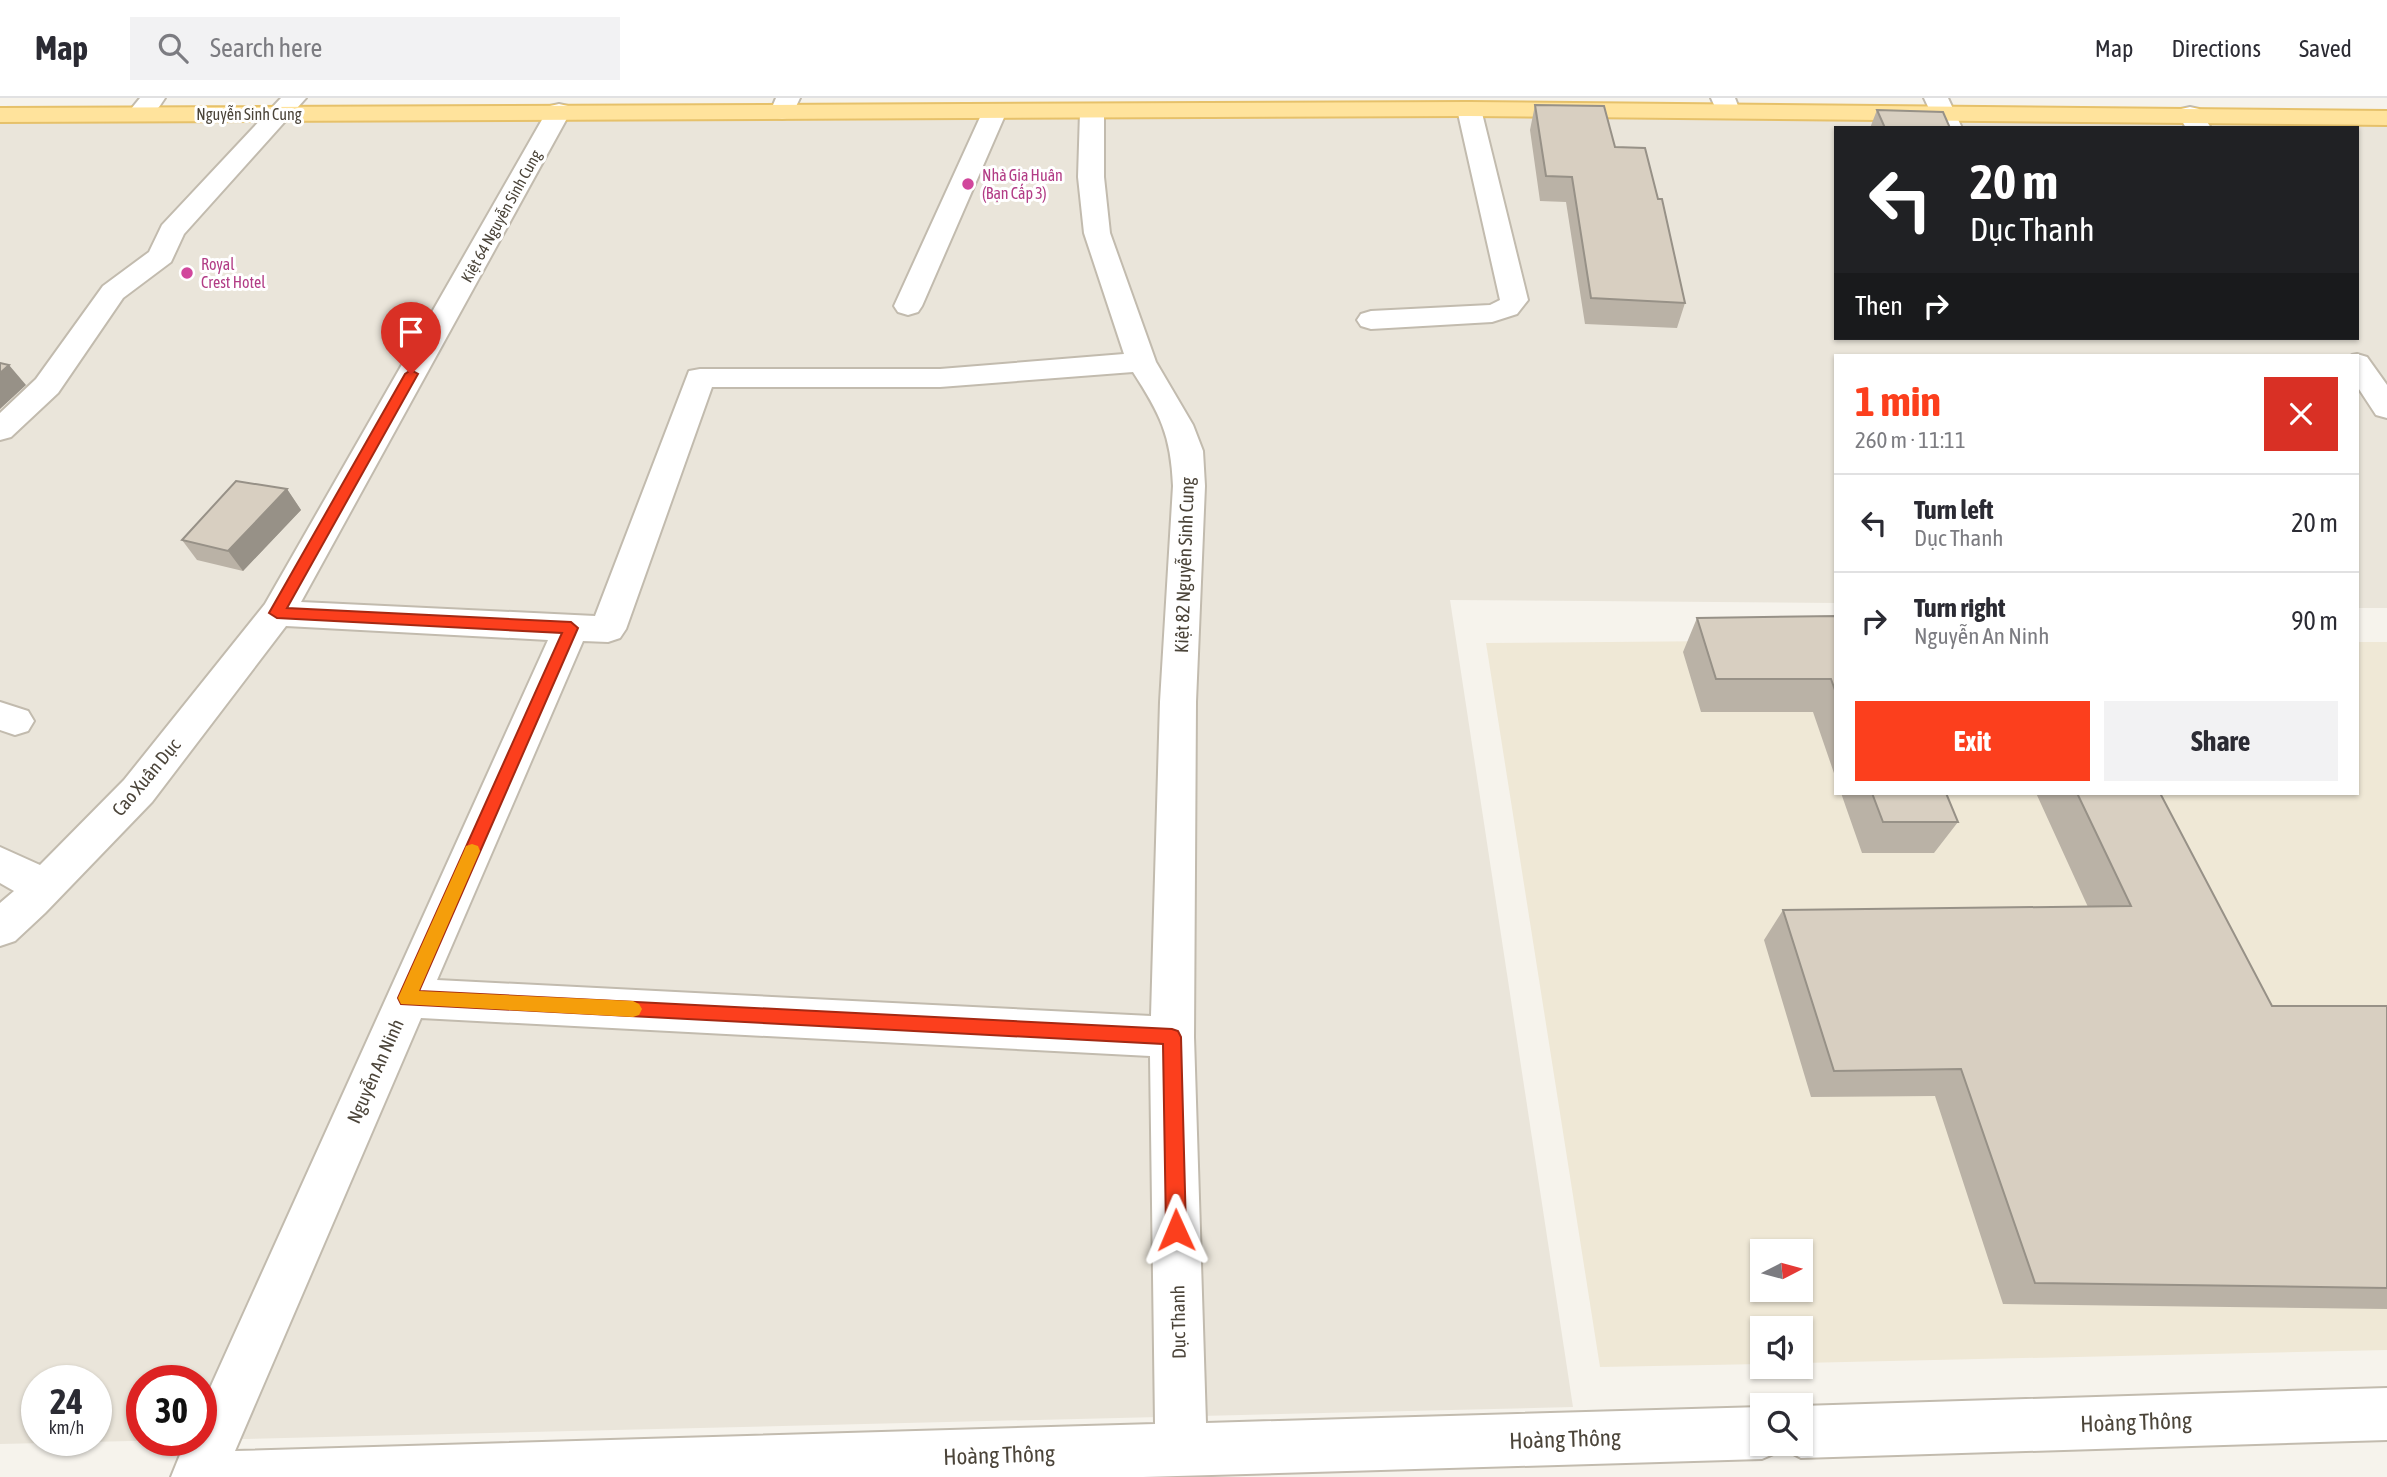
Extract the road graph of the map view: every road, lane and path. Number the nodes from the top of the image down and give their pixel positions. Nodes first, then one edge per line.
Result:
1 (1726, 104) edge
2 (785, 105) edge
3 (146, 106) edge
4 (287, 106) edge
5 (1469, 109) junction
6 (559, 111) junction
7 (1092, 112) junction
8 (994, 113) junction
9 (1943, 113) edge
10 (0, 115) edge
11 (2387, 118) edge
12 (2195, 121) edge
13 (908, 306) dead end
14 (1371, 320) dead end
15 (1141, 362) junction
16 (2359, 366) edge
17 (2387, 408) edge
18 (0, 430) edge
19 (277, 613) junction
20 (571, 628) junction
21 (0, 864) edge
22 (44, 887) junction
23 (0, 928) edge
24 (407, 998) junction
25 (1172, 1037) junction
26 (2387, 1414) edge
27 (1813, 1432) edge
28 (1750, 1433) edge
29 (1181, 1450) junction
30 (197, 1477) edge
31 (235, 1477) edge

1 - 5 main road, Nguyễn Sinh Cung
1 - 9 main road, Nguyễn Sinh Cung
2 - 6 main road, Nguyễn Sinh Cung
2 - 8 main road, Nguyễn Sinh Cung
3 - 4 main road, Nguyễn Sinh Cung
3 - 10 main road, Nguyễn Sinh Cung
4 - 6 main road, Nguyễn Sinh Cung
4 - 18 street
5 - 7 main road, Nguyễn Sinh Cung
5 - 14 street
6 - 19 street, Kiệt 64 Nguyễn Sinh Cung
7 - 8 main road, Nguyễn Sinh Cung
7 - 15 street, Kiệt 82 Nguyễn Sinh Cung
8 - 13 street
9 - 12 main road, Nguyễn Sinh Cung
11 - 12 main road, Nguyễn Sinh Cung
15 - 20 street
15 - 25 street, Kiệt 82 Nguyễn Sinh Cung
16 - 17 street
19 - 20 street
19 - 22 street, Cao Xuân Dục
20 - 24 street, Nguyễn An Ninh
21 - 22 street
22 - 23 street, Cao Xuân Dục
24 - 25 street
24 - 30 street, Nguyễn An Ninh
25 - 29 street, Dục Thanh
26 - 27 street, Hoàng Thông
28 - 29 street, Hoàng Thông
29 - 31 street, Hoàng Thông

